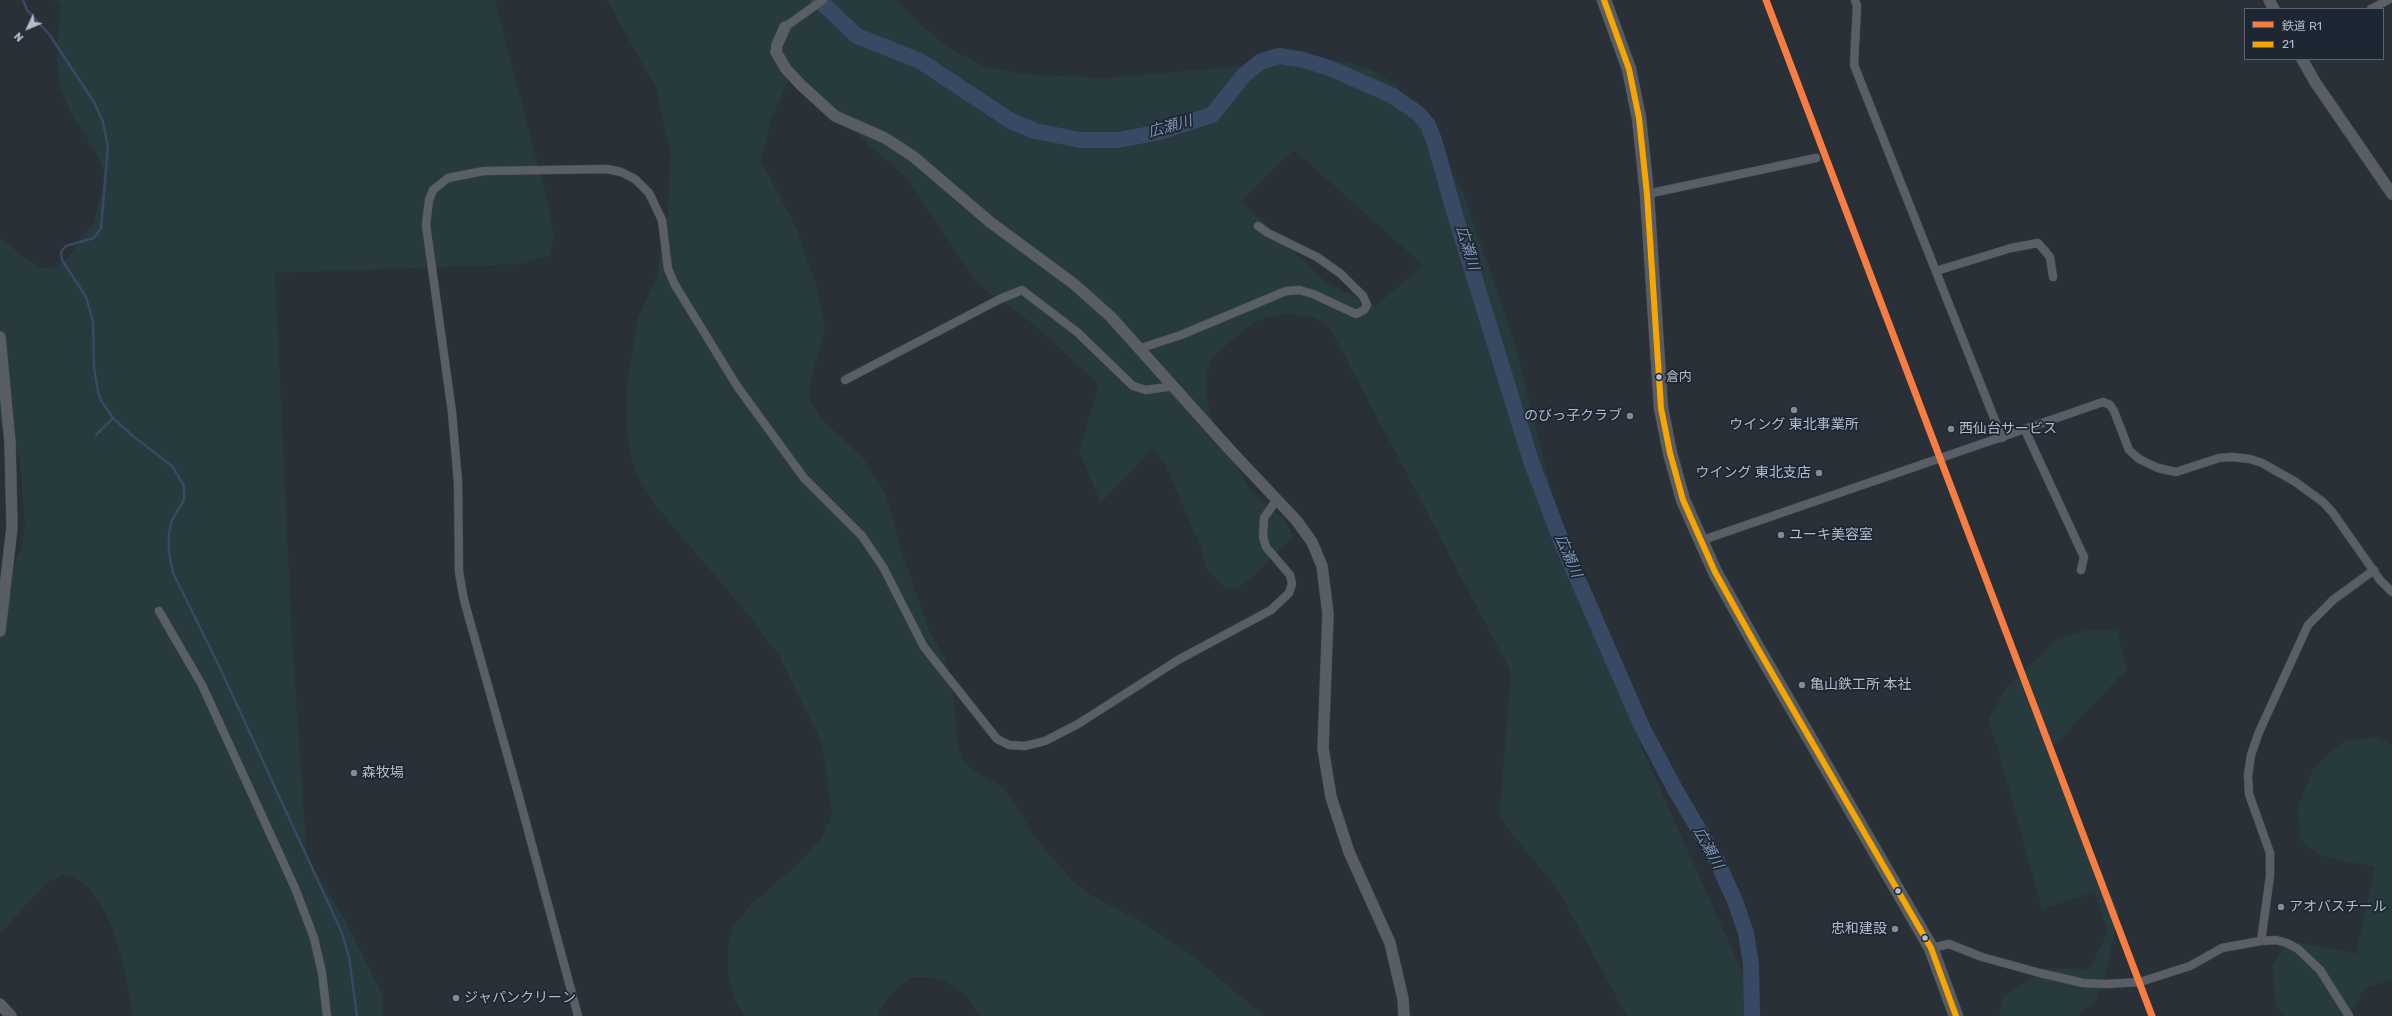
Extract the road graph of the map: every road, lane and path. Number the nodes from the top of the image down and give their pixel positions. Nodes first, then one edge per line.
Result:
1 (823, 0) edge
2 (1604, 0) edge
3 (1855, 0) edge
4 (2388, 0) edge
5 (2373, 8) edge
6 (785, 27) joint
7 (2303, 60) edge
8 (1816, 158) dead end
9 (1648, 194) junction
10 (2392, 194) edge
11 (1258, 226) dead end
12 (1936, 271) junction
13 (2053, 277) dead end
14 (0, 337) edge
15 (1141, 348) junction
16 (845, 380) dead end
17 (1174, 386) junction
18 (2025, 430) junction
19 (2002, 438) junction
20 (1277, 500) junction
21 (1700, 541) junction
22 (2081, 570) dead end
23 (2374, 570) junction
24 (2392, 592) edge
25 (160, 611) dead end
26 (0, 631) edge
27 (2261, 941) junction
28 (1931, 948) junction
29 (0, 1004) edge
30 (10, 1016) edge
31 (327, 1016) edge
32 (578, 1016) edge
33 (1404, 1016) edge
34 (1956, 1016) edge
35 (2349, 1016) edge

1 - 6 street
2 - 9 highway
3 - 12 street
4 - 5 street
6 - 15 street
7 - 10 street
8 - 9 street
9 - 21 highway
11 - 15 street
12 - 13 street
12 - 19 street
14 - 26 street
15 - 17 street
16 - 17 street
17 - 20 street
18 - 19 street
18 - 22 street
18 - 23 street
19 - 21 street
20 - 32 street
20 - 33 street
21 - 28 highway
23 - 24 street
23 - 27 street
25 - 31 street
27 - 28 street
27 - 35 street
28 - 34 highway
29 - 30 street

